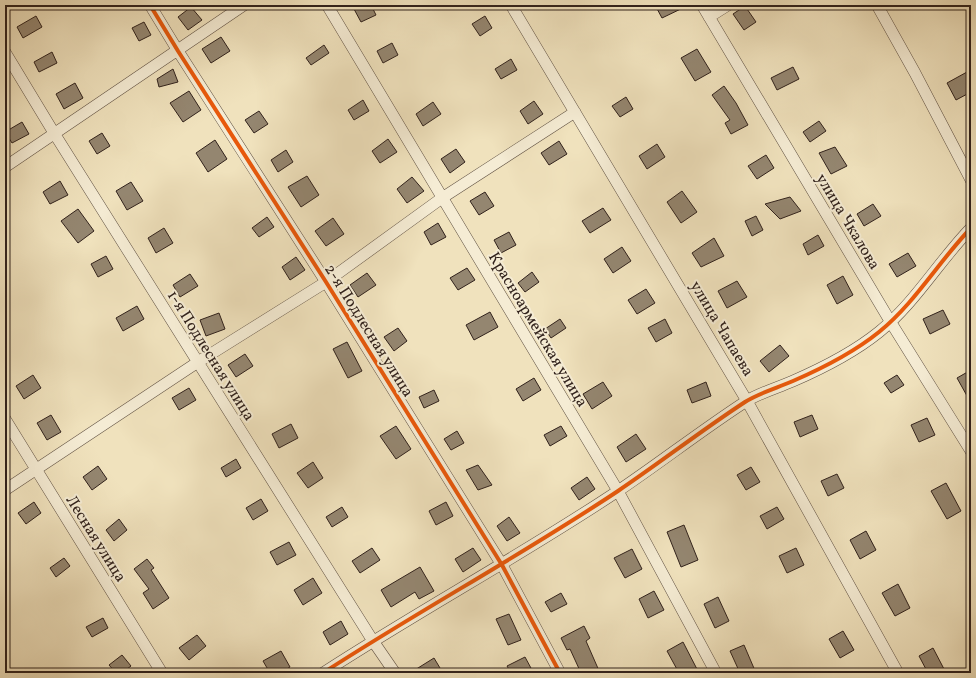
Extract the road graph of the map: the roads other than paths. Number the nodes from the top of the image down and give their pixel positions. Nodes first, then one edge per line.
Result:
1 (150, 5) edge
2 (244, 5) edge
3 (327, 5) edge
4 (511, 5) edge
5 (702, 5) edge
6 (728, 5) edge
7 (877, 5) edge
8 (709, 17) junction
9 (178, 51) junction
10 (5, 52) edge
11 (575, 112) junction
12 (54, 133) junction
13 (5, 167) edge
14 (971, 180) edge
15 (442, 198) junction
16 (971, 228) edge
17 (326, 282) junction
18 (890, 321) junction
19 (198, 362) junction
20 (747, 401) junction
21 (5, 419) edge
22 (971, 451) edge
23 (36, 470) junction
24 (5, 490) edge
25 (618, 491) junction
26 (502, 565) junction
27 (373, 641) junction
28 (162, 673) edge
29 (323, 673) edge
30 (395, 673) edge
31 (560, 673) edge
32 (716, 673) edge
33 (898, 673) edge

1 - 9 street, 2-я Подлесная улица
2 - 9 street
3 - 15 street, Красноармейская улица
4 - 11 street, улица Чапаева
5 - 8 street, улица Чкалова
6 - 8 street
7 - 14 street
8 - 18 street, улица Чкалова
9 - 12 street
9 - 17 street, 2-я Подлесная улица
10 - 12 street, 1-я Подлесная улица
11 - 15 street
11 - 20 street, улица Чапаева
12 - 13 street
12 - 19 street, 1-я Подлесная улица
15 - 17 street
15 - 25 street, Красноармейская улица
16 - 18 street
17 - 19 street
17 - 26 street, 2-я Подлесная улица
18 - 20 street
18 - 22 street, улица Чкалова
19 - 23 street
19 - 27 street, 1-я Подлесная улица
20 - 25 street
20 - 33 street, улица Чапаева
21 - 23 street, Лесная улица
23 - 24 street
23 - 28 street, Лесная улица
25 - 26 street
25 - 32 street, Красноармейская улица
26 - 27 street
26 - 31 street, 2-я Подлесная улица
27 - 29 street
27 - 30 street, 1-я Подлесная улица

